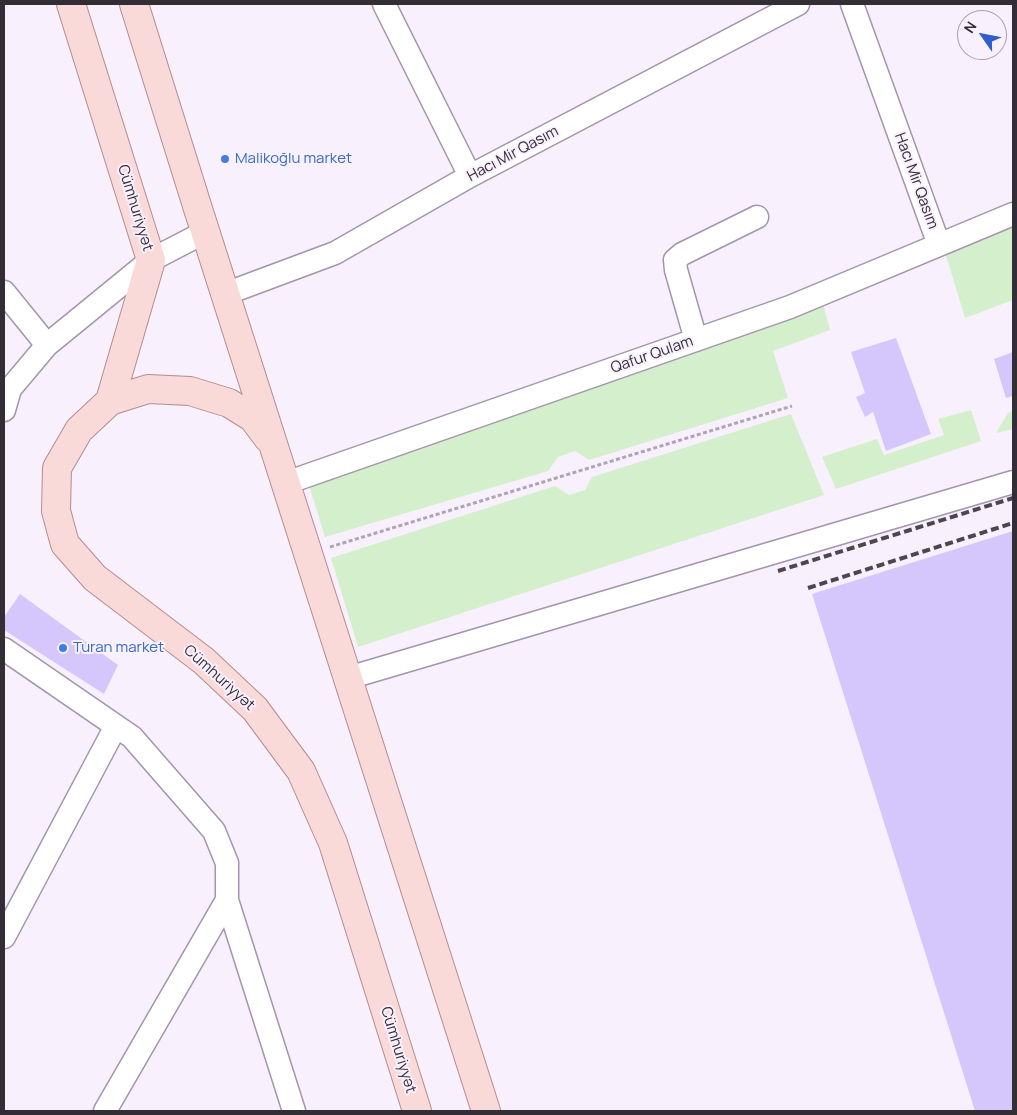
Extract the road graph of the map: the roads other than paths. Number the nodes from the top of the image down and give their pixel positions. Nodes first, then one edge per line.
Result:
1 (71, 4) edge
2 (134, 4) edge
3 (384, 4) edge
4 (798, 4) edge
5 (852, 4) edge
6 (470, 176) junction
7 (1013, 214) edge
8 (757, 217) dead end
9 (205, 232) junction
10 (939, 245) junction
11 (151, 260) junction
12 (4, 292) edge
13 (225, 294) junction
14 (696, 340) junction
15 (47, 345) junction
16 (6, 395) edge
17 (110, 401) junction
18 (274, 448) junction
19 (1013, 482) edge
20 (286, 483) junction
21 (4, 649) edge
22 (348, 678) junction
23 (116, 726) junction
24 (227, 900) junction
25 (4, 937) edge
26 (105, 1111) edge
27 (294, 1111) edge
28 (417, 1111) edge
29 (486, 1111) edge

1 - 11 main road, Cümhuriyyət
2 - 9 main road
3 - 6 street
4 - 6 street, Hacı Mir Qasım
5 - 10 street, Hacı Mir Qasım
6 - 13 street, Hacı Mir Qasım
7 - 10 street, Qafur Qulam
8 - 14 street
9 - 11 street
9 - 13 main road
10 - 14 street, Qafur Qulam
11 - 15 street
11 - 17 main road, Cümhuriyyət
12 - 15 street
13 - 18 main road
14 - 20 street, Qafur Qulam
15 - 16 street
17 - 18 main road
17 - 28 main road, Cümhuriyyət
18 - 20 main road
19 - 22 street
20 - 22 main road
21 - 23 street
22 - 29 main road
23 - 24 street
23 - 25 street
24 - 26 street
24 - 27 street

